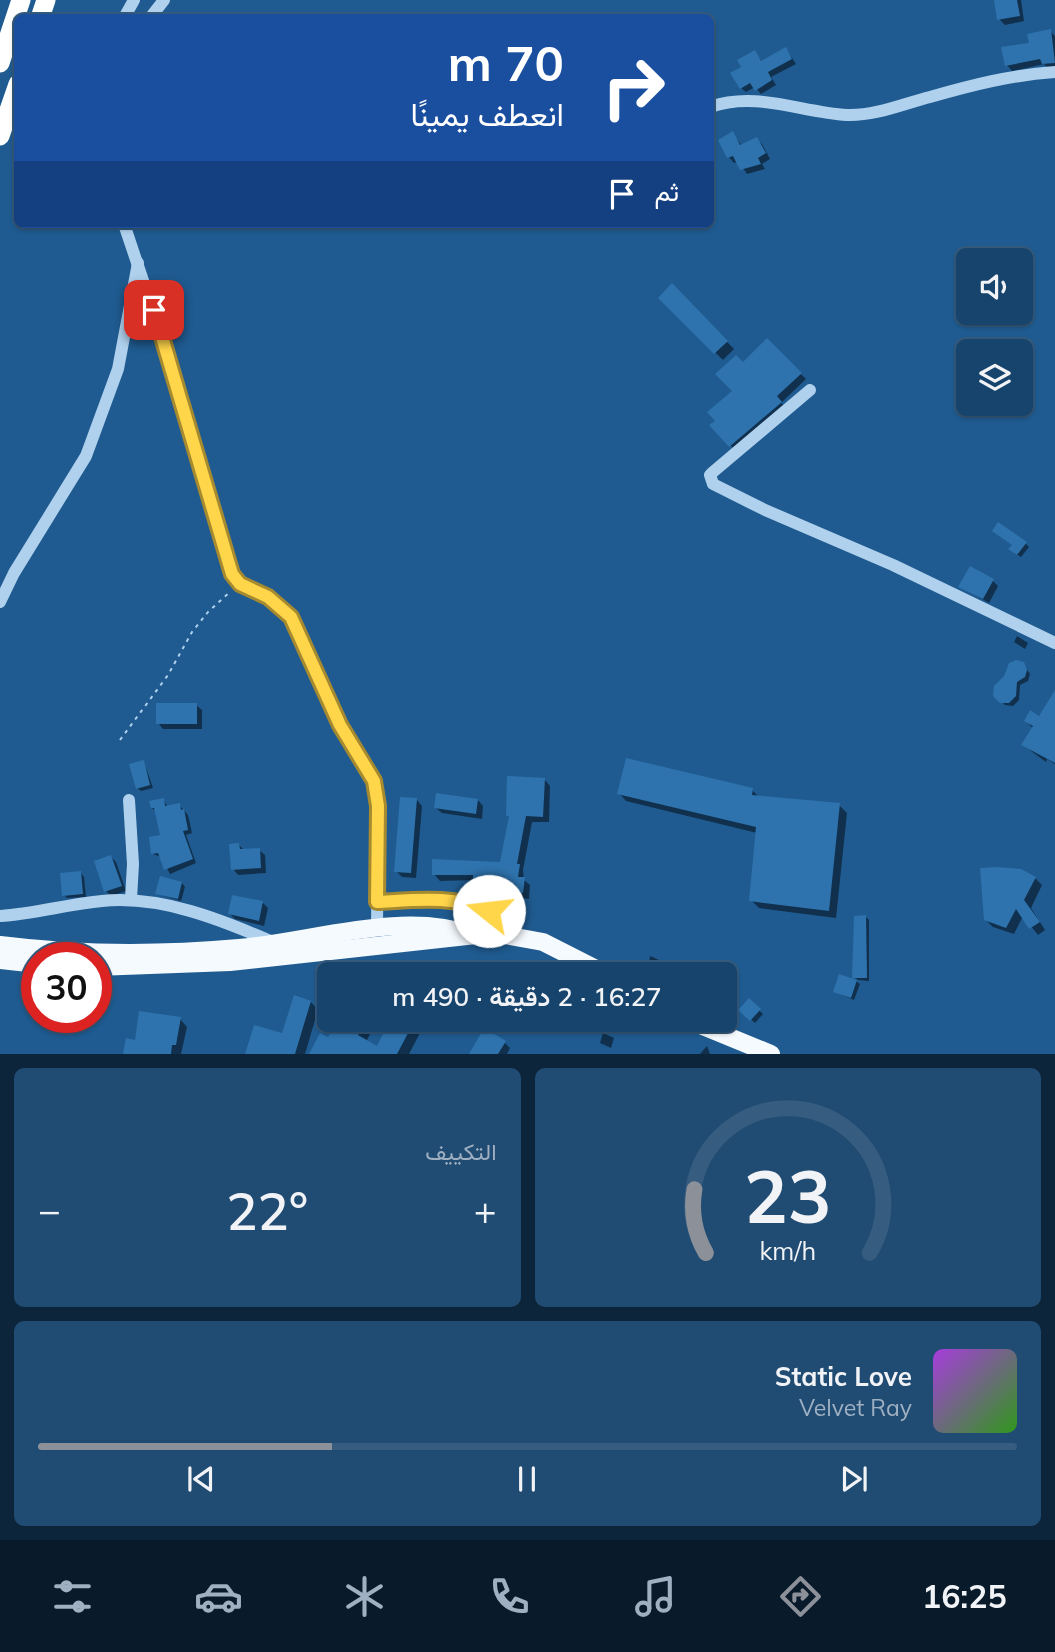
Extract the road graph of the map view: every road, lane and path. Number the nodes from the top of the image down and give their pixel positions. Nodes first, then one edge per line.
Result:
1 (164, 0) edge
2 (153, 14) edge
3 (14, 21) edge
4 (0, 63) edge
5 (1055, 72) edge
6 (14, 96) edge
7 (714, 106) edge
8 (0, 136) edge
9 (126, 228) edge
10 (138, 260) junction
11 (810, 390) dead end
12 (240, 584) junction
13 (0, 602) edge
14 (1055, 643) edge
15 (120, 740) dead end
16 (129, 800) dead end
17 (131, 900) junction
18 (377, 902) junction
19 (0, 916) edge
20 (377, 929) junction
21 (471, 935) junction
22 (516, 935) junction
23 (278, 944) junction
24 (0, 945) edge
25 (0, 960) edge
26 (21, 962) edge
27 (582, 962) edge
28 (112, 966) edge
29 (713, 1032) edge
30 (753, 1051) edge
31 (771, 1054) edge

1 - 2 street
3 - 4 highway
5 - 7 street
6 - 8 highway
9 - 10 street
10 - 12 street
10 - 13 street
11 - 14 street
12 - 15 path
12 - 18 street
16 - 17 street
17 - 19 street
17 - 23 street
18 - 20 street
18 - 22 street
20 - 21 main road
20 - 23 main road
21 - 22 main road
21 - 28 main road
22 - 27 main road
23 - 24 main road
25 - 26 main road
29 - 30 main road
30 - 31 main road

